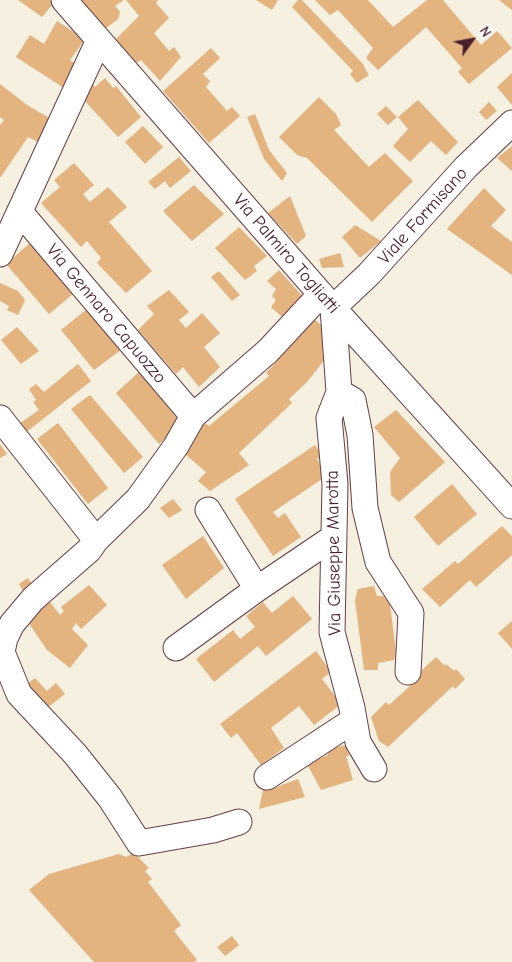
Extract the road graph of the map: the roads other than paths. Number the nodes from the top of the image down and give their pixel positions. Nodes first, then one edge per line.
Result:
1 (64, 0) edge
2 (99, 40) junction
3 (512, 123) edge
4 (20, 212) junction
5 (0, 254) edge
6 (327, 301) junction
7 (339, 392) junction
8 (193, 416) junction
9 (0, 418) edge
10 (512, 506) edge
11 (208, 510) dead end
12 (334, 537) junction
13 (96, 540) junction
14 (257, 589) junction
15 (6, 615) edge
16 (176, 648) dead end
17 (408, 672) dead end
18 (354, 720) junction
19 (374, 769) dead end
20 (267, 777) dead end
21 (239, 822) dead end

1 - 2 street, Via Palmiro Togliatti
2 - 4 street
2 - 6 street, Via Palmiro Togliatti
3 - 6 street, Viale Formisano
4 - 5 street
4 - 8 street, Via Gennaro Capuozzo
6 - 7 street, Via Giuseppe Marotta
6 - 8 street
6 - 10 street, Via Palmiro Togliatti
7 - 12 street, Via Giuseppe Marotta
7 - 17 street, Via Giuseppe Marotta
8 - 13 street
9 - 13 street
11 - 14 street
12 - 14 street
12 - 18 street, Via Giuseppe Marotta
13 - 15 street
14 - 16 street
15 - 21 street
18 - 19 street, Via Giuseppe Marotta
18 - 20 street

